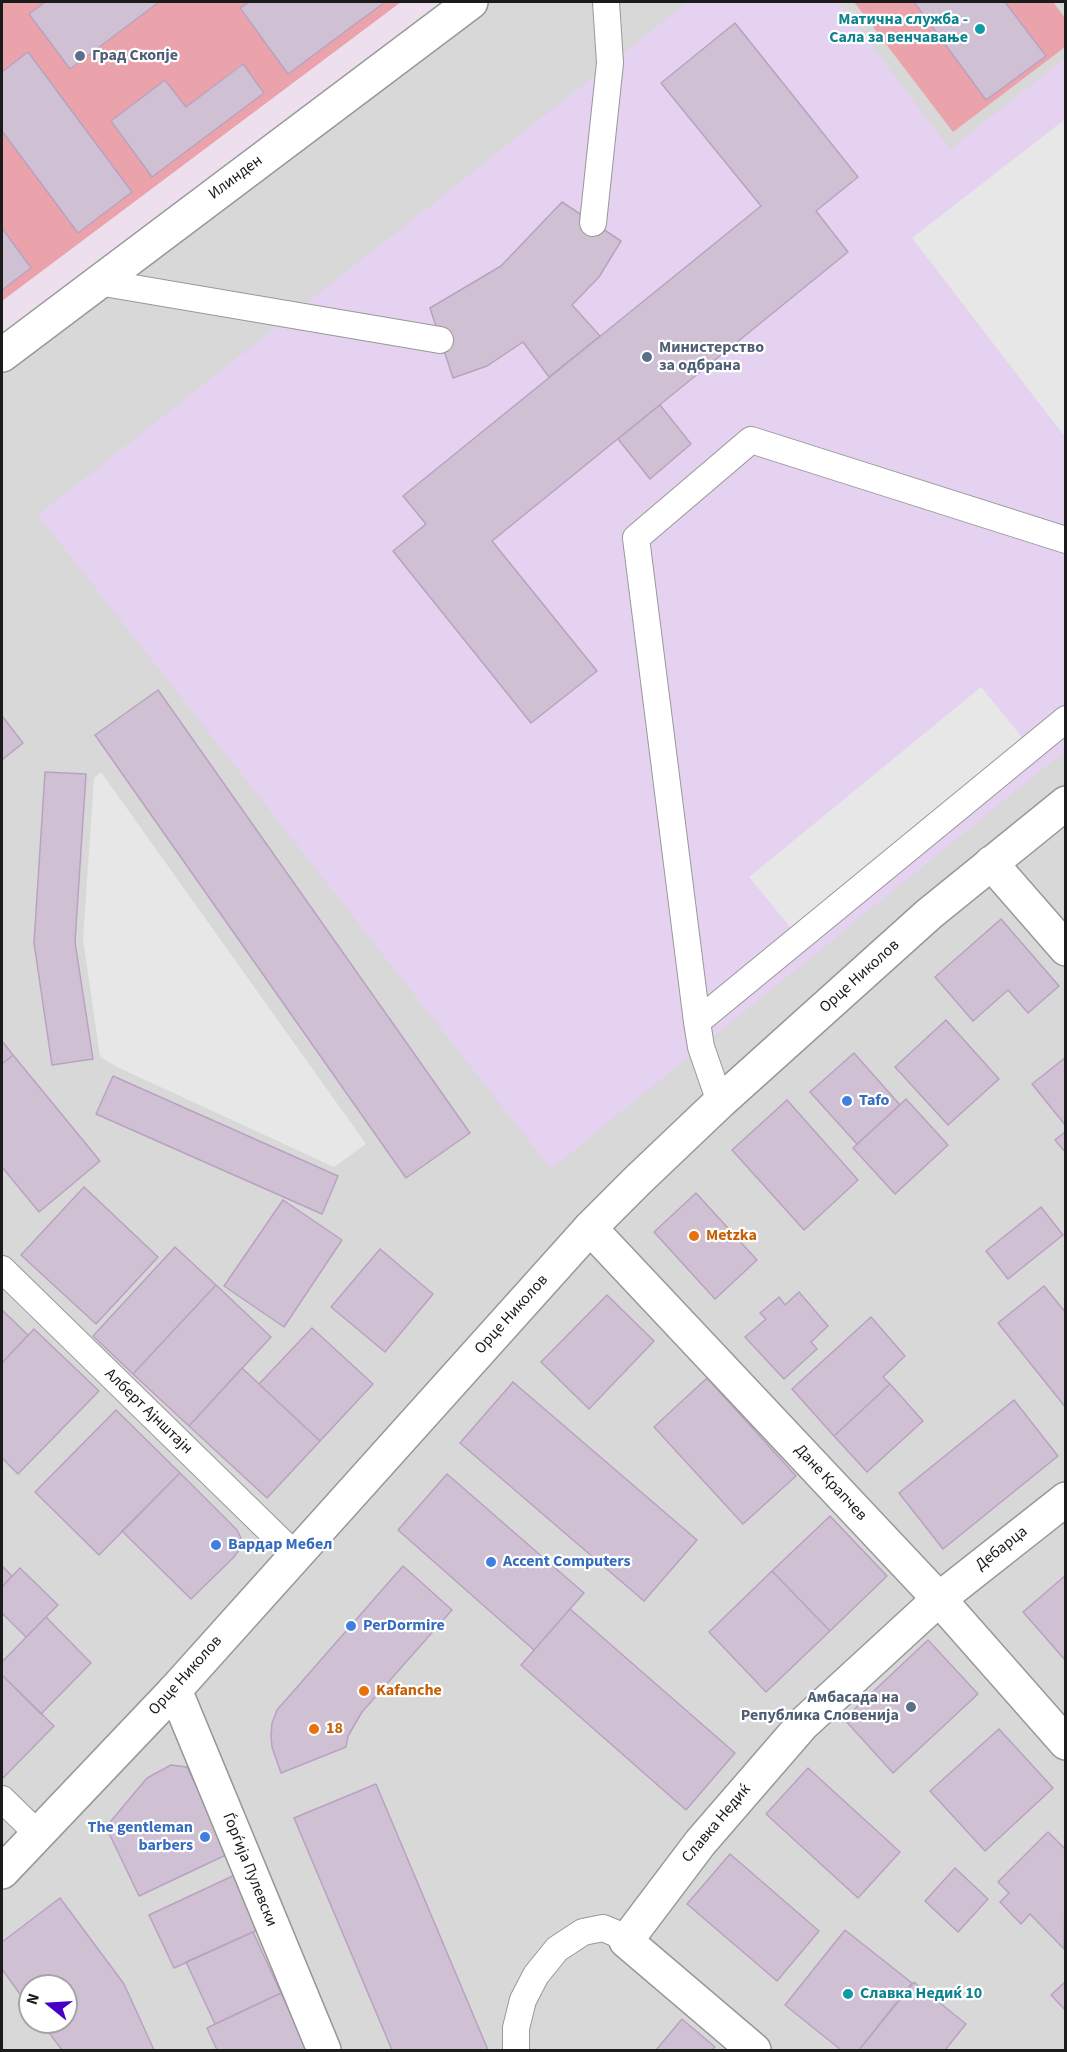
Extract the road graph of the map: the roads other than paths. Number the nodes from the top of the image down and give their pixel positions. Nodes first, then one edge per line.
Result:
1 (471, 2) edge
2 (606, 2) edge
3 (593, 223) dead end
4 (98, 282) junction
5 (440, 340) dead end
6 (2, 355) edge
7 (1065, 540) edge
8 (1065, 719) edge
9 (1065, 803) edge
10 (991, 863) junction
11 (1065, 949) edge
12 (697, 1022) junction
13 (720, 1102) junction
14 (590, 1228) junction
15 (2, 1269) edge
16 (1065, 1499) edge
17 (295, 1555) junction
18 (939, 1599) junction
19 (175, 1690) junction
20 (1065, 1743) edge
21 (2, 1799) edge
22 (38, 1834) junction
23 (2, 1872) edge
24 (626, 1941) junction
25 (324, 2050) edge
26 (516, 2050) edge
27 (754, 2050) edge

1 - 4 street, Илинден
2 - 3 lane
4 - 5 lane
4 - 6 street, Илинден
7 - 12 lane
8 - 12 lane
9 - 10 street, Орце Николов
10 - 11 street
10 - 13 street, Орце Николов
12 - 13 lane
13 - 14 street, Орце Николов
14 - 17 street, Орце Николов
14 - 18 street, Дане Крапчев
15 - 17 lane, Алберт Ајнштајн
16 - 18 street, Дебарца
17 - 19 street, Орце Николов
18 - 20 street, Дане Крапчев
18 - 24 street, Славка Недиќ
19 - 22 street, Орце Николов
19 - 25 street, Ѓорѓиja Пулевски
21 - 22 lane
22 - 23 street, Орце Николов
24 - 26 lane
24 - 27 street

